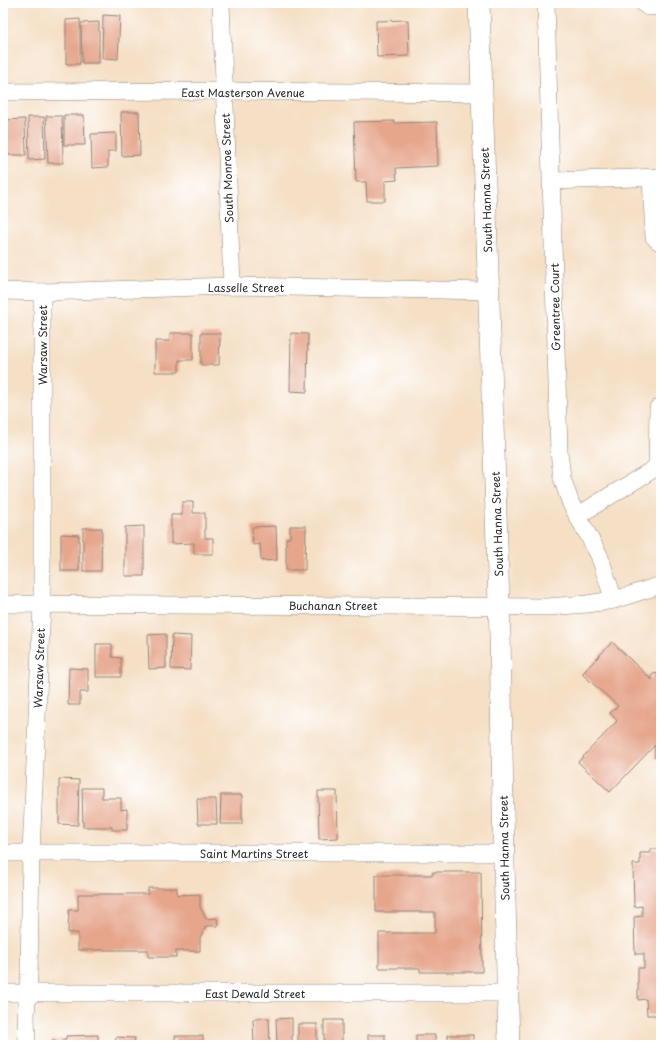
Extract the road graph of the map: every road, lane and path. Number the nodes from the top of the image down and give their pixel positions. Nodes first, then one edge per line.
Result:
1 (221, 3) edge
2 (480, 3) edge
3 (546, 3) edge
4 (643, 3) edge
5 (661, 6) edge
6 (224, 91) junction
7 (3, 92) edge
8 (483, 93) junction
9 (656, 177) edge
10 (552, 181) junction
11 (661, 241) edge
12 (232, 286) junction
13 (3, 291) edge
14 (489, 291) junction
15 (42, 292) junction
16 (661, 407) edge
17 (659, 467) edge
18 (577, 516) junction
19 (661, 585) edge
20 (614, 600) junction
21 (3, 604) edge
22 (42, 604) junction
23 (499, 606) junction
24 (3, 853) edge
25 (31, 853) junction
26 (504, 853) junction
27 (3, 993) edge
28 (508, 993) junction
29 (27, 994) junction
30 (28, 1045) edge
31 (509, 1045) edge

1 - 6 street, South Monroe Street
2 - 8 street, South Hanna Street
3 - 10 street, Greentree Court
4 - 5 street
6 - 7 street, East Masterson Avenue
6 - 8 street, East Masterson Avenue
6 - 12 street, South Monroe Street
8 - 14 street, South Hanna Street
9 - 10 street
9 - 11 street
10 - 18 street, Greentree Court
12 - 14 street, Lasselle Street
12 - 15 street, Lasselle Street
13 - 15 street, Lasselle Street
14 - 23 street, South Hanna Street
15 - 22 street, Warsaw Street
16 - 17 street
17 - 18 street
18 - 20 street, Greentree Court
19 - 20 street, Buchanan Street
20 - 23 street, Buchanan Street
21 - 22 street, Buchanan Street
22 - 23 street, Buchanan Street
22 - 25 street, Warsaw Street
23 - 26 street, South Hanna Street
24 - 25 street, Saint Martins Street
25 - 26 street, Saint Martins Street
25 - 29 street, Warsaw Street
26 - 28 street, South Hanna Street
27 - 29 street, East Dewald Street
28 - 29 street, East Dewald Street
28 - 31 street, South Hanna Street
29 - 30 street, Warsaw Street

